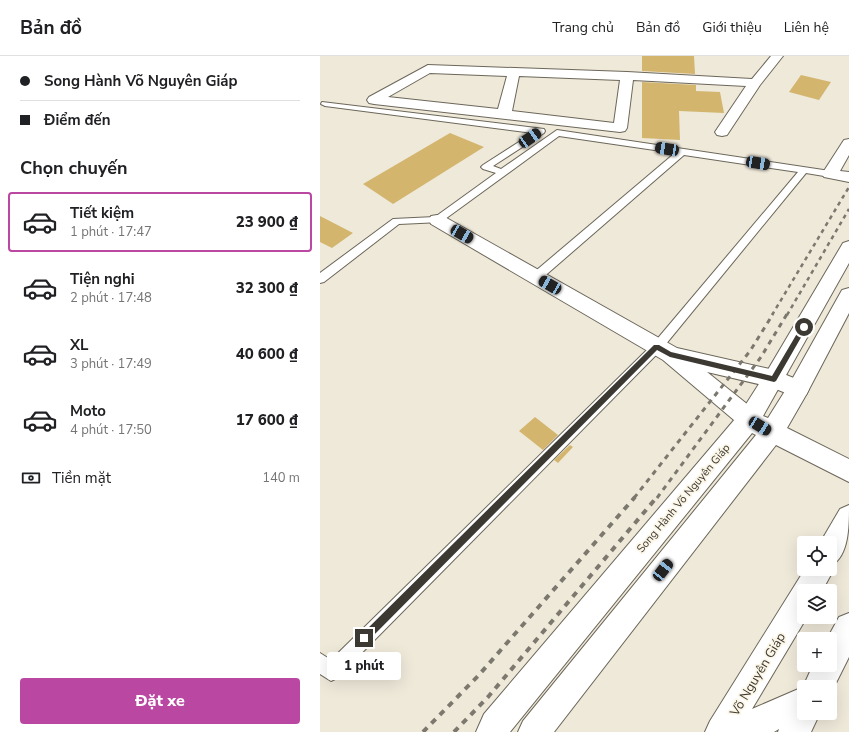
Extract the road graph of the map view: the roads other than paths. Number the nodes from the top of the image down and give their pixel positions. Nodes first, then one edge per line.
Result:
1 (777, 56) edge
2 (514, 72) junction
3 (627, 76) junction
4 (756, 83) junction
5 (325, 104) dead end
6 (504, 114) junction
7 (722, 132) dead end
8 (849, 143) edge
9 (682, 152) junction
10 (804, 170) junction
11 (502, 172) junction
12 (830, 174) junction
13 (849, 177) edge
14 (437, 220) junction
15 (849, 247) edge
16 (536, 277) junction
17 (320, 279) edge
18 (849, 295) edge
19 (663, 351) junction
20 (774, 379) junction
21 (798, 389) junction
22 (760, 426) junction
23 (849, 471) edge
24 (849, 518) edge
25 (837, 539) edge
26 (797, 607) edge
27 (849, 627) edge
28 (837, 650) edge
29 (320, 662) edge
30 (797, 705) edge
31 (800, 720) edge
32 (492, 732) edge
33 (534, 732) edge
34 (721, 732) edge
35 (738, 732) edge
36 (794, 732) edge

1 - 4 main road
2 - 3 main road
2 - 6 main road
2 - 6 main road
3 - 4 main road
3 - 6 main road
4 - 7 main road
5 - 11 lane
8 - 12 main road
9 - 10 lane
9 - 11 lane
9 - 16 lane
10 - 12 lane
10 - 19 lane
11 - 14 lane
12 - 13 main road
14 - 16 main road
14 - 17 lane
15 - 20 main road, Song Hành Võ Nguyên Giáp
16 - 19 main road
18 - 21 main road, Song Hành Võ Nguyên Giáp
19 - 20 main road
19 - 22 main road
19 - 29 lane
20 - 21 main road
20 - 22 main road, Song Hành Võ Nguyên Giáp
21 - 22 main road, Song Hành Võ Nguyên Giáp
22 - 23 main road
22 - 32 main road, Song Hành Võ Nguyên Giáp
22 - 33 main road, Song Hành Võ Nguyên Giáp
24 - 25 main road
26 - 34 main road, Võ Nguyên Giáp
27 - 28 main road
30 - 35 main road
31 - 36 main road

